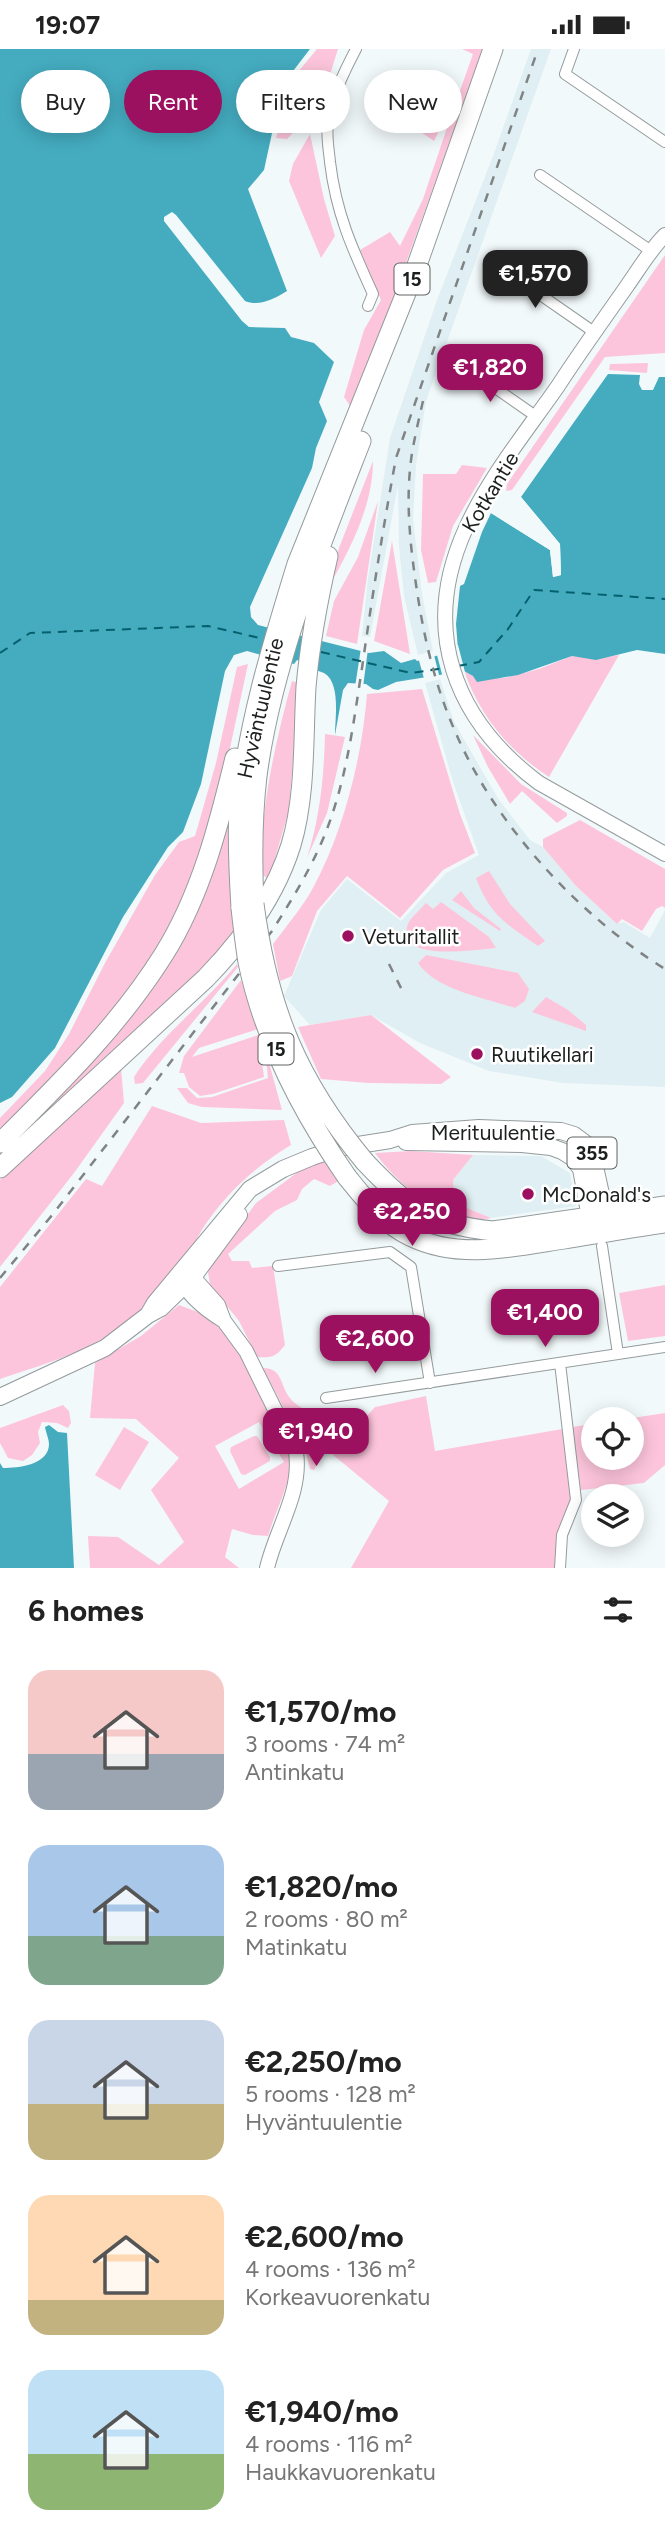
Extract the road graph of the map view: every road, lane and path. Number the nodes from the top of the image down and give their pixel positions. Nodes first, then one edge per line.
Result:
1 (356, 49) edge
2 (494, 49) edge
3 (506, 49) edge
4 (575, 49) edge
5 (665, 142) edge
6 (540, 175) dead end
7 (665, 235) edge
8 (651, 251) junction
9 (493, 262) dead end
10 (368, 306) dead end
11 (594, 332) junction
12 (462, 365) dead end
13 (537, 417) junction
14 (297, 619) junction
15 (272, 673) junction
16 (665, 854) edge
17 (247, 906) junction
18 (0, 1143) edge
19 (0, 1168) edge
20 (665, 1206) edge
21 (665, 1223) edge
22 (600, 1229) junction
23 (278, 1266) dead end
24 (185, 1280) junction
25 (665, 1347) edge
26 (618, 1354) junction
27 (560, 1363) junction
28 (430, 1383) junction
29 (22, 1386) junction
30 (0, 1389) edge
31 (0, 1397) edge
32 (326, 1398) dead end
33 (267, 1568) edge
34 (560, 1568) edge

1 - 10 street
2 - 14 highway, Hyväntuulentie / 15
3 - 14 highway, Hyväntuulentie / 15
4 - 5 street
6 - 8 street
7 - 8 street, Kotkantie
8 - 11 street, Kotkantie
9 - 11 street
11 - 13 street, Kotkantie
12 - 13 street
13 - 16 street, Kotkantie
14 - 15 highway, Hyväntuulentie / 15
14 - 19 highway
15 - 17 highway, Hyväntuulentie / 15
15 - 18 highway
17 - 22 highway, Hyväntuulentie / 15, bridge
17 - 22 highway, Hyväntuulentie / 15, bridge
20 - 22 highway, 15
21 - 22 highway, 15
22 - 24 main road, Merituulentie / 355
22 - 26 street
23 - 28 street
24 - 29 main road, Merituulentie / 355
24 - 33 street
25 - 26 street
26 - 27 street
27 - 28 street
27 - 34 street
28 - 32 street
29 - 30 main road, Merituulentie / 355
29 - 31 main road, Merituulentie / 355

